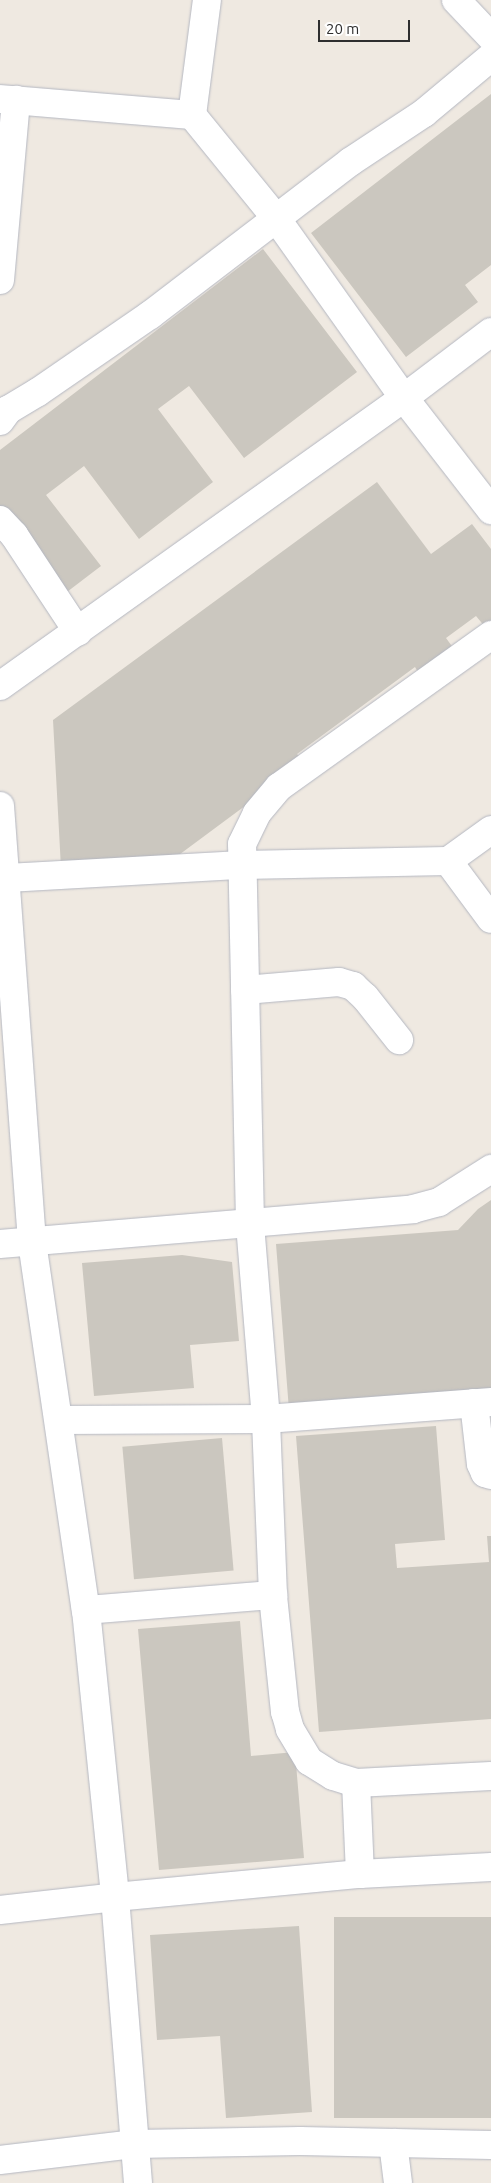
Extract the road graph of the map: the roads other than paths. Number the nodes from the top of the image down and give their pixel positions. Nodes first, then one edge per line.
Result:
1 (206, 0) edge
2 (456, 0) edge
3 (491, 36) edge
4 (491, 56) edge
5 (8, 100) edge
6 (192, 115) junction
7 (276, 218) junction
8 (0, 280) edge
9 (491, 332) edge
10 (404, 398) junction
11 (0, 421) edge
12 (491, 510) edge
13 (0, 520) edge
14 (78, 632) junction
15 (491, 635) edge
16 (0, 686) edge
17 (0, 806) edge
18 (491, 830) edge
19 (448, 861) junction
20 (242, 865) junction
21 (7, 878) junction
22 (491, 919) edge
23 (245, 990) junction
24 (399, 1040) dead end
25 (491, 1169) edge
26 (250, 1223) junction
27 (32, 1242) junction
28 (0, 1244) edge
29 (483, 1402) edge
30 (266, 1419) junction
31 (60, 1420) junction
32 (491, 1474) edge
33 (273, 1595) junction
34 (86, 1610) junction
35 (491, 1776) edge
36 (356, 1783) junction
37 (491, 1867) edge
38 (360, 1874) junction
39 (115, 1897) junction
40 (0, 1910) edge
41 (393, 2143) junction
42 (135, 2144) junction
43 (491, 2145) edge
44 (0, 2160) edge
45 (138, 2183) edge
46 (398, 2183) edge

1 - 6 street
2 - 3 street
4 - 7 street
5 - 6 street
5 - 8 street
6 - 7 street
7 - 10 street
7 - 11 street
9 - 10 street
10 - 12 street
10 - 14 street
13 - 14 street
14 - 16 street
15 - 20 street
17 - 21 street
18 - 19 street
19 - 20 street
19 - 22 street
20 - 21 street
20 - 23 street
21 - 27 street
23 - 24 street
23 - 26 street
25 - 26 street
26 - 27 street
26 - 30 street
27 - 28 street
27 - 31 street
29 - 30 street
29 - 32 street
30 - 31 street
30 - 33 street
31 - 34 street
33 - 34 street
33 - 36 street
34 - 39 street
35 - 36 street
36 - 38 street
37 - 38 street
38 - 39 street
39 - 40 street
39 - 42 street
41 - 42 street
41 - 43 street
41 - 46 street
42 - 44 street
42 - 45 street

